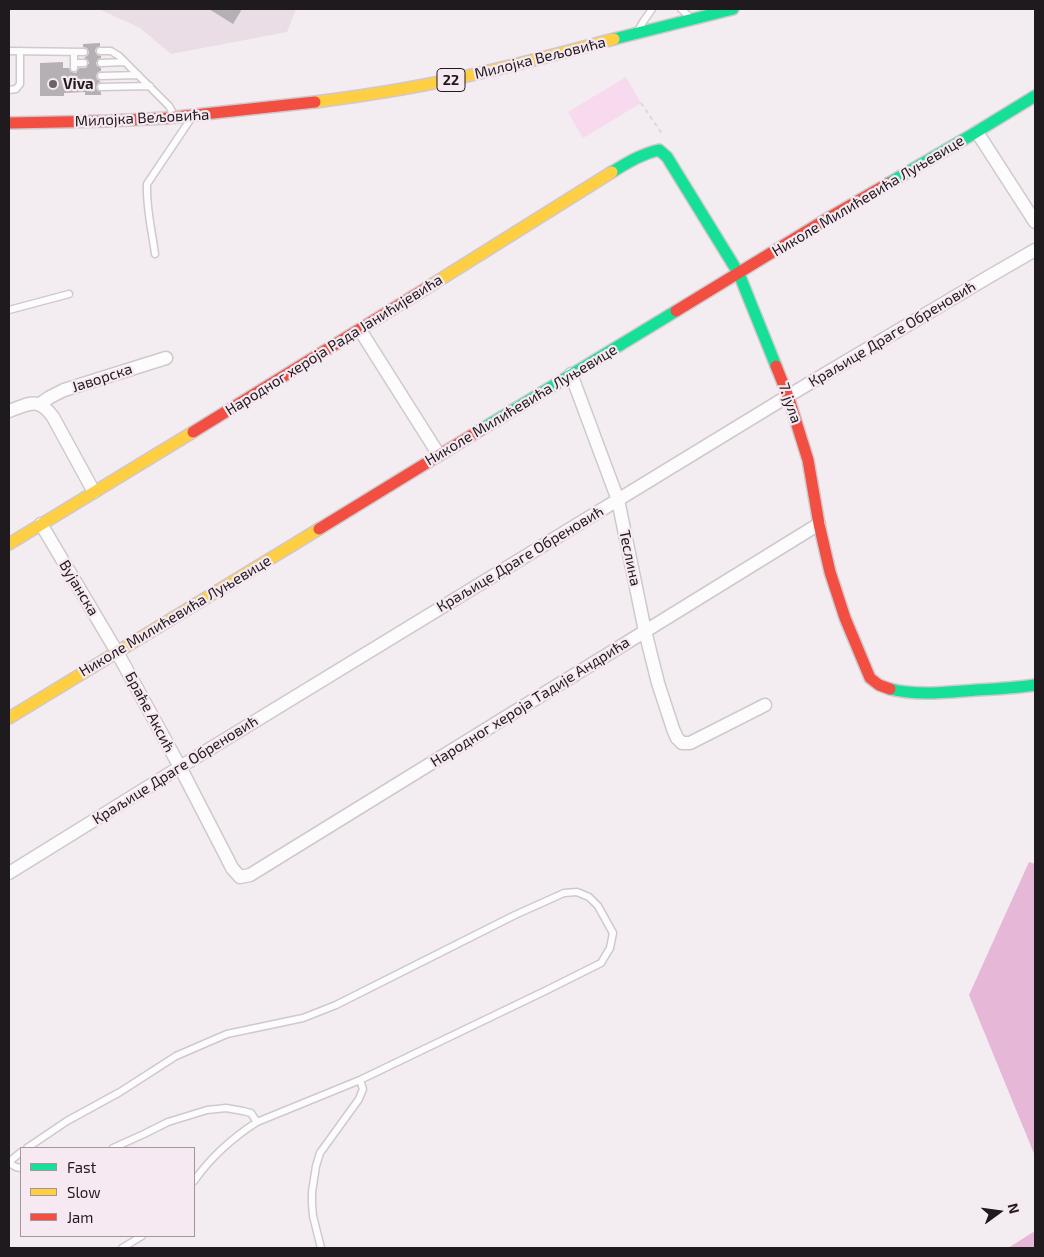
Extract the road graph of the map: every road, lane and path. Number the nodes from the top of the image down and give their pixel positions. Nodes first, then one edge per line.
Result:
1 (652, 9) edge
2 (681, 9) edge
3 (733, 9) edge
4 (693, 19) junction
5 (637, 34) junction
6 (9, 51) edge
7 (20, 51) junction
8 (100, 51) dead end
9 (74, 52) junction
10 (84, 52) dead end
11 (125, 62) junction
12 (84, 63) dead end
13 (101, 63) dead end
14 (138, 75) junction
15 (101, 76) dead end
16 (150, 86) junction
17 (101, 87) dead end
18 (9, 90) edge
19 (1035, 96) edge
20 (641, 103) dead end
21 (192, 117) junction
22 (174, 118) junction
23 (9, 123) edge
24 (977, 132) junction
25 (659, 150) junction
26 (1035, 222) edge
27 (1035, 250) edge
28 (155, 254) dead end
29 (739, 274) junction
30 (69, 294) dead end
31 (9, 310) edge
32 (360, 330) junction
33 (166, 358) dead end
34 (571, 374) junction
35 (788, 396) junction
36 (40, 404) junction
37 (9, 411) edge
38 (439, 455) junction
39 (94, 492) junction
40 (618, 500) junction
41 (40, 524) junction
42 (819, 524) junction
43 (9, 544) edge
44 (645, 631) junction
45 (118, 652) junction
46 (1035, 685) edge
47 (765, 705) dead end
48 (9, 718) edge
49 (180, 767) junction
50 (9, 873) edge
51 (240, 877) joint
52 (360, 1080) junction
53 (257, 1122) junction
54 (28, 1147) edge
55 (115, 1147) edge
56 (20, 1153) edge
57 (9, 1162) edge
58 (20, 1168) edge
59 (195, 1180) edge
60 (140, 1237) edge
61 (122, 1248) edge
62 (321, 1248) edge

1 - 5 lane
2 - 4 lane
3 - 4 street, Милојка Вељовића / 22
4 - 5 street, Милојка Вељовића / 22
5 - 21 street, Милојка Вељовића / 22
6 - 7 lane
7 - 9 lane
7 - 18 lane
8 - 11 lane
9 - 10 lane
9 - 12 lane
11 - 13 lane
11 - 14 lane
14 - 15 lane
14 - 16 lane
16 - 17 lane
16 - 22 lane
19 - 24 street, Николе Милићевића Луњевице
20 - 25 path
21 - 22 street, Милојка Вељовића / 22
21 - 28 lane
22 - 23 street, Милојка Вељовића / 22
24 - 26 street
24 - 29 street, Николе Милићевића Луњевице
25 - 29 street, 7. јула
25 - 32 street, Народног хероја Рада Јанићијевића
27 - 35 street, Краљице Драге Обреновић
29 - 34 street, Николе Милићевића Луњевице
29 - 35 street, 7. јула
30 - 31 lane
32 - 38 street
32 - 39 street, Народног хероја Рада Јанићијевића
33 - 36 street, Јаворска
34 - 38 street, Николе Милићевића Луњевице
34 - 40 street, Теслина
35 - 40 street, Краљице Драге Обреновић
35 - 42 street, 7. јула
36 - 37 street, Јаворска
36 - 39 street
38 - 45 street, Николе Милићевића Луњевице
39 - 41 street, Народног хероја Рада Јанићијевића
40 - 44 street, Теслина
40 - 49 street, Краљице Драге Обреновић
41 - 43 street, Народног хероја Рада Јанићијевића
41 - 45 street, Вујанска
42 - 44 street, Народног хероја Тадије Андрића
42 - 46 street, 7. јула
44 - 47 street, Теслина
44 - 51 street, Народног хероја Тадије Андрића
45 - 48 street, Николе Милићевића Луњевице
45 - 49 street, Браће Аксић
49 - 50 street, Краљице Драге Обреновић
49 - 51 street, Браће Аксић
52 - 53 lane
52 - 54 lane
52 - 62 lane
53 - 55 lane
53 - 59 lane
56 - 57 lane
57 - 58 lane
60 - 61 lane

